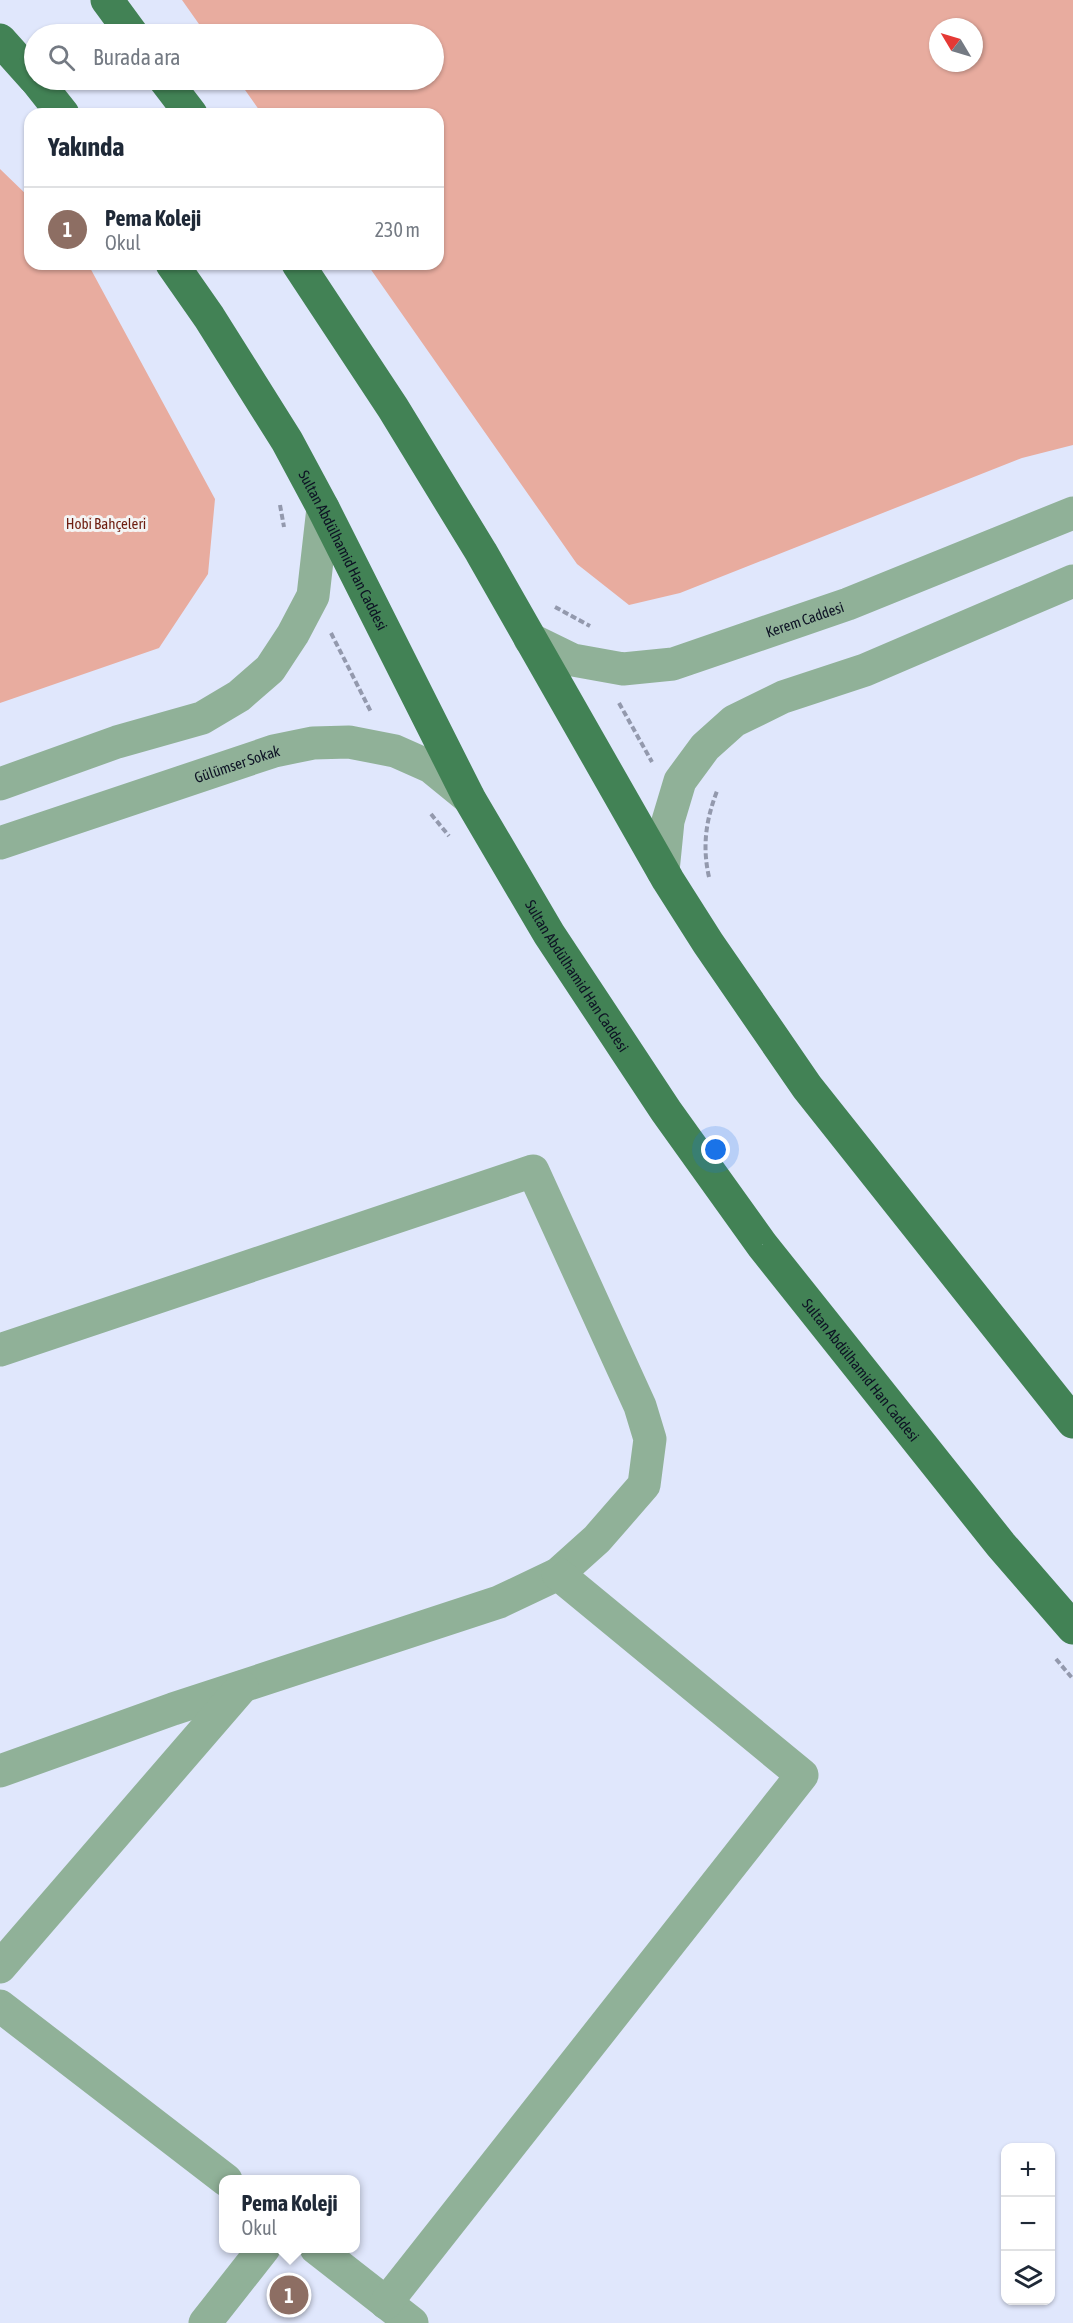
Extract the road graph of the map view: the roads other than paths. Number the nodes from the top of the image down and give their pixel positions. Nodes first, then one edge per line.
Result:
1 (107, 0) edge
2 (125, 24) edge
3 (0, 40) edge
4 (24, 67) edge
5 (44, 90) edge
6 (172, 90) edge
7 (58, 108) edge
8 (186, 108) edge
9 (176, 270) edge
10 (302, 270) edge
11 (323, 508) junction
12 (1073, 513) edge
13 (1073, 581) edge
14 (530, 639) junction
15 (0, 784) edge
16 (469, 798) junction
17 (0, 843) edge
18 (663, 871) junction
19 (0, 1350) edge
20 (1073, 1422) edge
21 (558, 1574) junction
22 (1073, 1628) edge
23 (242, 1686) junction
24 (0, 1772) edge
25 (0, 1967) edge
26 (0, 2006) edge
27 (220, 2175) edge
28 (260, 2253) edge
29 (321, 2253) edge
30 (386, 2303) junction
31 (205, 2323) edge
32 (412, 2323) edge

1 - 2 main road
3 - 4 main road
5 - 7 main road
6 - 8 main road
9 - 11 main road, Sultan Abdülhamid Han Caddesi
10 - 14 main road
11 - 15 street
11 - 16 main road, Sultan Abdülhamid Han Caddesi
12 - 14 street, Kerem Caddesi
13 - 18 street
14 - 18 main road
16 - 17 street, Gülümser Sokak
16 - 22 main road, Sultan Abdülhamid Han Caddesi
18 - 20 main road
19 - 21 street
21 - 23 street
21 - 30 street
23 - 24 street
23 - 25 street
26 - 27 street
28 - 31 street
29 - 30 street
30 - 32 street

